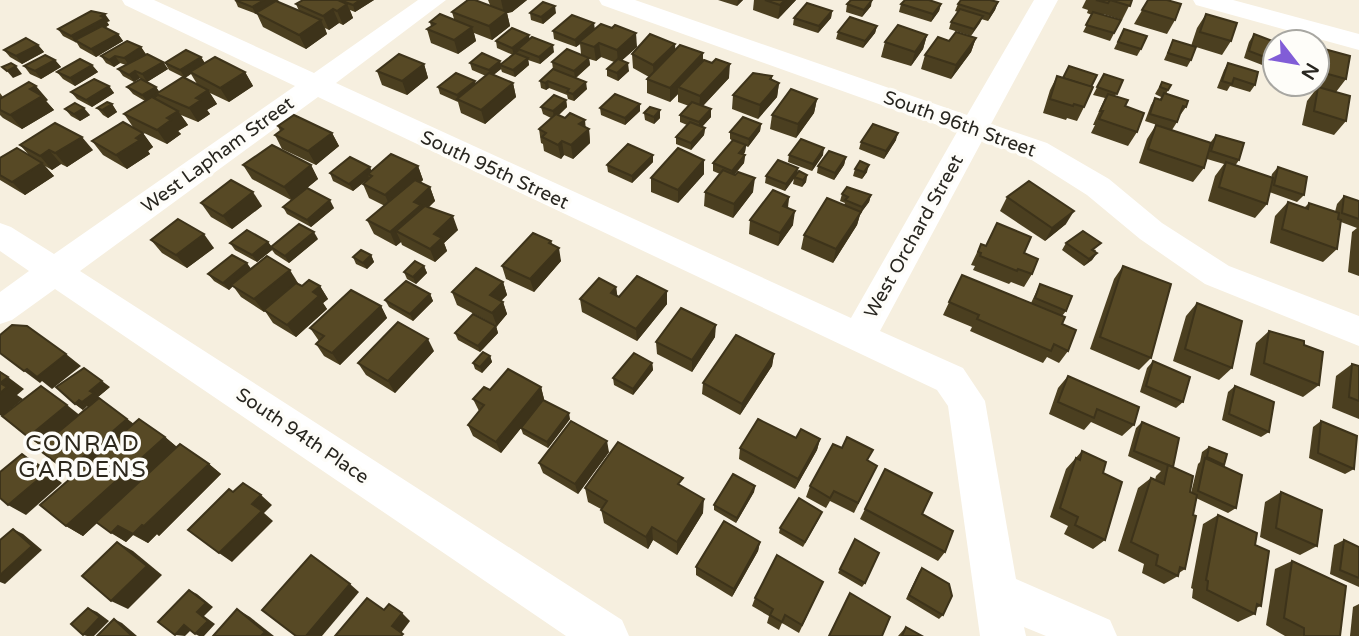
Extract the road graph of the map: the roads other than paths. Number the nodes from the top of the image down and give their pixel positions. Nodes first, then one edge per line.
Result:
1 (134, 0) edge
2 (434, 0) edge
3 (611, 0) edge
4 (1046, 0) edge
5 (1205, 0) edge
6 (1359, 42) edge
7 (314, 85) junction
8 (974, 127) junction
9 (0, 235) edge
10 (54, 270) junction
11 (0, 310) edge
12 (1359, 331) edge
13 (858, 337) junction
14 (1000, 615) edge
15 (606, 636) edge
16 (1094, 636) edge

1 - 7 street, South 95th Street
2 - 7 street, West Lapham Street
3 - 8 street, South 96th Street
4 - 8 street, West Orchard Street
5 - 6 street
7 - 10 street, West Lapham Street
7 - 13 street, South 95th Street
8 - 12 street, South 96th Street
8 - 13 street, West Orchard Street
9 - 10 street, South 94th Place
10 - 11 street, West Lapham Street
10 - 15 street, South 94th Place
13 - 14 street, West Orchard Street
14 - 16 street

